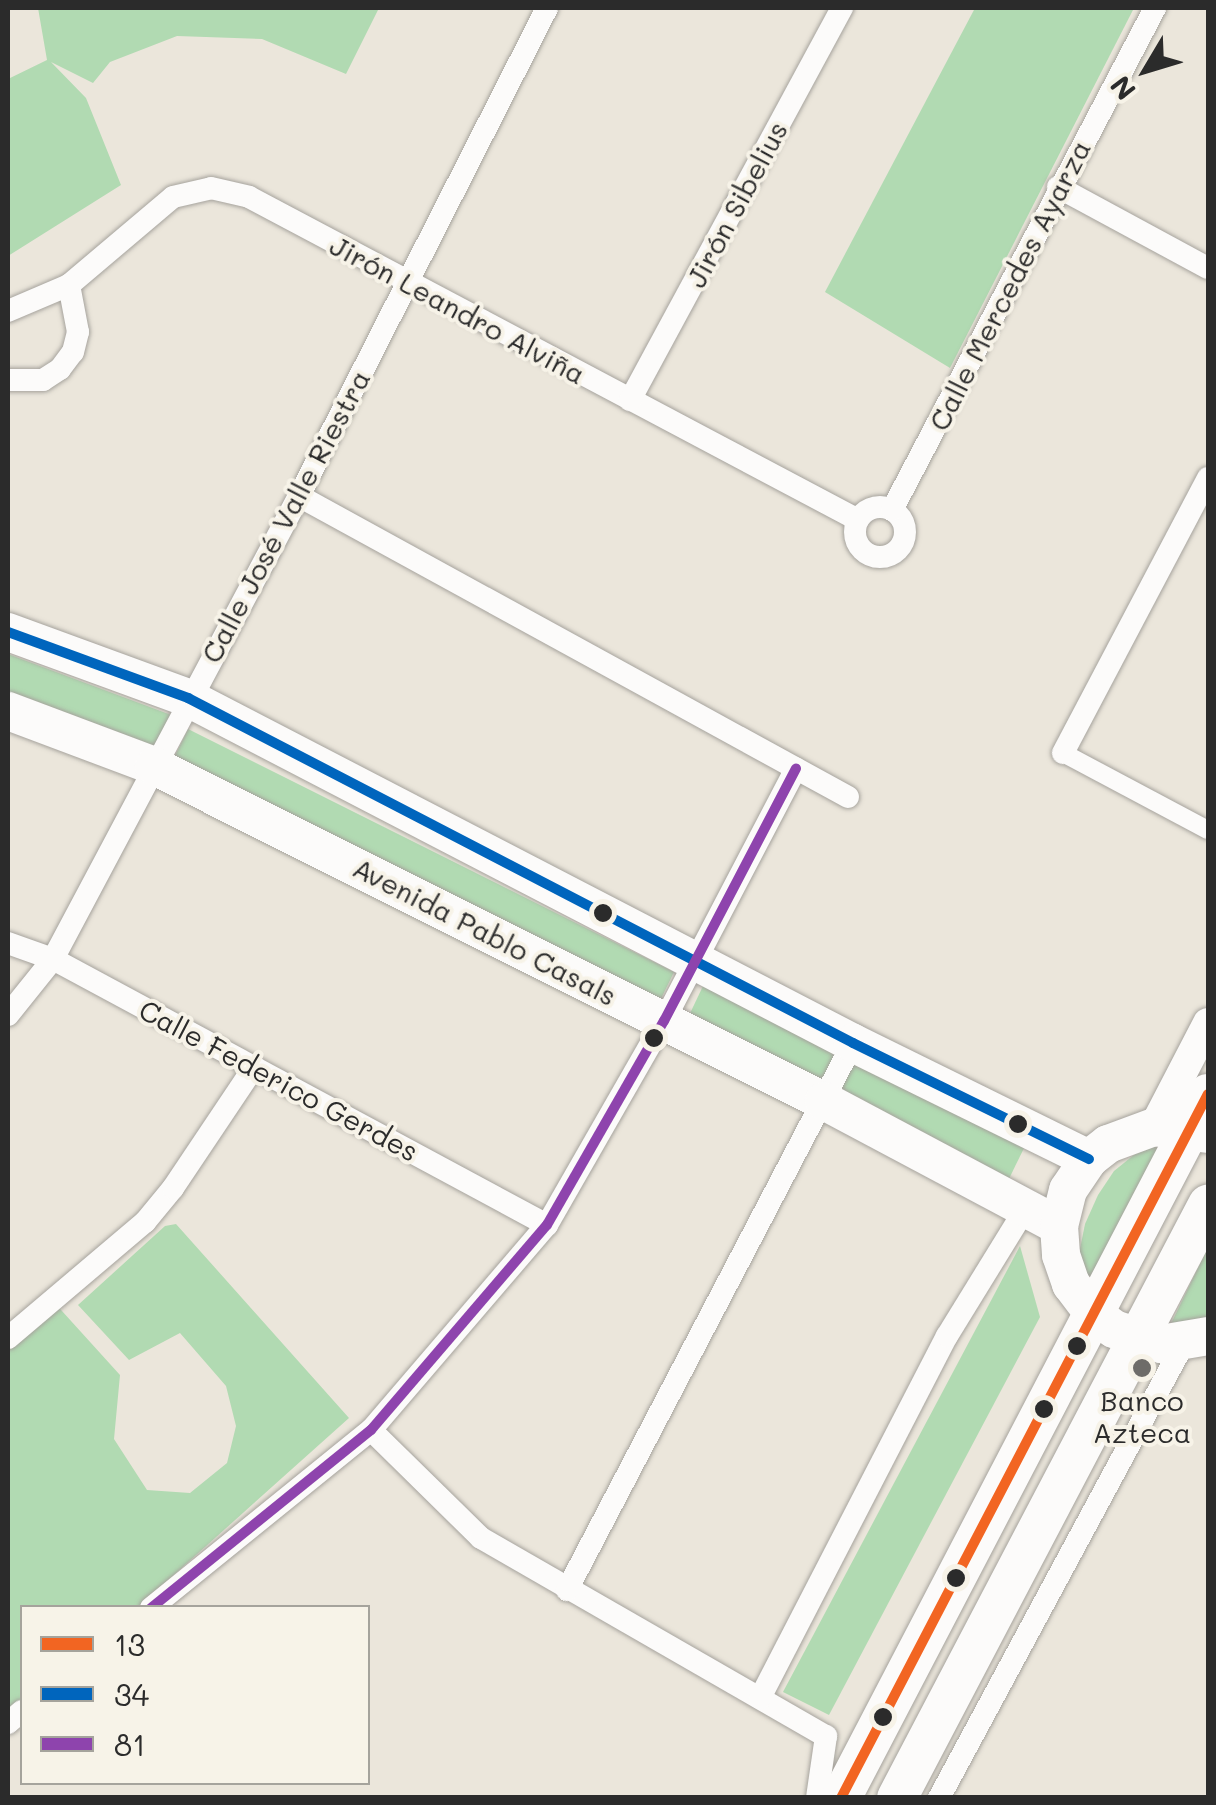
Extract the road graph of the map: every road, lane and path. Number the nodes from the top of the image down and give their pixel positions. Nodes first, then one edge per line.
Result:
1 (547, 8) edge
2 (842, 8) edge
3 (1155, 8) edge
4 (1058, 187) junction
5 (1208, 268) edge
6 (408, 282) junction
7 (69, 284) junction
8 (8, 311) edge
9 (8, 380) edge
10 (630, 400) junction
11 (1208, 478) edge
12 (298, 496) junction
13 (892, 510) junction
14 (858, 520) junction
15 (8, 632) edge
16 (188, 698) junction
17 (8, 711) edge
18 (1063, 753) joint
19 (154, 766) junction
20 (796, 768) junction
21 (848, 796) dead end
22 (1208, 830) edge
23 (8, 943) edge
24 (53, 959) junction
25 (695, 962) junction
26 (8, 1015) edge
27 (664, 1021) junction
28 (1208, 1023) edge
29 (853, 1043) junction
30 (254, 1067) junction
31 (824, 1102) junction
32 (1190, 1121) edge
33 (1088, 1159) junction
34 (1208, 1205) edge
35 (1025, 1209) junction
36 (547, 1225) junction
37 (1060, 1226) junction
38 (1094, 1314) junction
39 (8, 1338) edge
40 (1138, 1340) junction
41 (1196, 1340) edge
42 (371, 1430) junction
43 (567, 1590) junction
44 (155, 1605) edge
45 (760, 1698) junction
46 (817, 1798) edge
47 (840, 1798) edge
48 (897, 1798) edge
49 (939, 1798) edge

1 - 6 street, Calle José Valle Riestra
2 - 10 street, Jirón Sibelius
3 - 4 street, Calle Mercedes Ayarza
4 - 5 street
4 - 13 street, Calle Mercedes Ayarza
6 - 7 street, Jirón Leandro Alviña
6 - 10 street, Jirón Leandro Alviña
6 - 12 street, Calle José Valle Riestra
7 - 8 street, Jirón Leandro Alviña
7 - 9 street
10 - 14 street, Jirón Leandro Alviña
11 - 18 street
12 - 16 street, Calle José Valle Riestra
12 - 20 street
13 - 14 street
13 - 14 street
15 - 16 main road
16 - 19 street, Calle José Valle Riestra
16 - 25 main road
17 - 19 main road, Avenida Pablo Casals
18 - 22 street
19 - 24 street, Calle José Valle Riestra
19 - 27 main road, Avenida Pablo Casals
20 - 21 street
20 - 25 street
23 - 24 street, Calle Federico Gerdes
24 - 26 street, Calle José Valle Riestra
24 - 30 street, Calle Federico Gerdes
25 - 27 street
25 - 29 main road
27 - 31 main road, Avenida Pablo Casals
27 - 36 street
28 - 32 street
29 - 31 street
29 - 33 main road
30 - 36 street, Calle Federico Gerdes
30 - 39 street
31 - 35 main road, Avenida Pablo Casals
31 - 43 street
32 - 33 main road
32 - 38 highway
33 - 37 main road
34 - 40 highway
35 - 37 main road, Avenida Pablo Casals
35 - 45 street
36 - 42 street
37 - 38 main road
38 - 40 main road
38 - 47 highway
40 - 41 main road
40 - 48 highway
41 - 49 street
42 - 43 street
42 - 44 street
43 - 45 street
45 - 46 street

